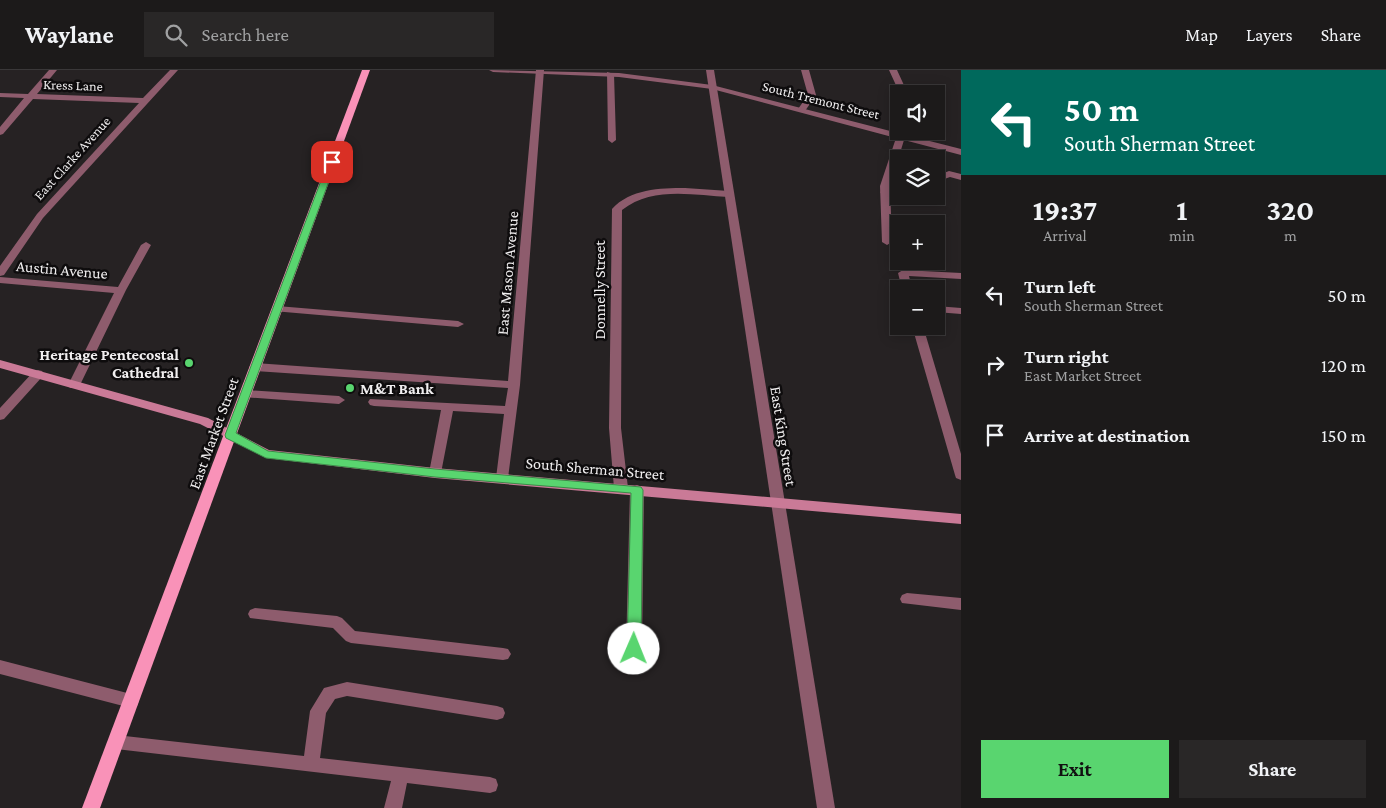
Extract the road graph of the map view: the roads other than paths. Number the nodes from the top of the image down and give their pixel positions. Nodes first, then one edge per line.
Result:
1 (53, 70) edge
2 (174, 70) edge
3 (366, 70) edge
4 (493, 70) edge
5 (710, 70) edge
6 (805, 70) edge
7 (893, 70) edge
8 (540, 71) edge
9 (610, 74) junction
10 (900, 85) edge
11 (712, 87) junction
12 (0, 95) edge
13 (29, 97) junction
14 (145, 101) junction
15 (802, 109) junction
16 (890, 130) edge
17 (0, 132) edge
18 (612, 140) dead end
19 (901, 140) edge
20 (924, 140) edge
21 (961, 152) edge
22 (945, 176) edge
23 (961, 177) edge
24 (885, 192) junction
25 (890, 192) edge
26 (729, 194) junction
27 (887, 242) dead end
28 (146, 245) dead end
29 (0, 272) edge
30 (961, 276) edge
31 (0, 280) edge
32 (905, 280) edge
33 (121, 290) junction
34 (277, 309) junction
35 (945, 309) edge
36 (961, 310) edge
37 (458, 324) dead end
38 (921, 335) edge
39 (0, 364) edge
40 (255, 367) junction
41 (38, 374) junction
42 (74, 385) junction
43 (514, 385) junction
44 (246, 394) junction
45 (338, 402) dead end
46 (373, 404) dead end
47 (442, 406) junction
48 (510, 410) junction
49 (0, 416) edge
50 (230, 435) junction
51 (435, 473) junction
52 (961, 475) edge
53 (502, 478) junction
54 (621, 488) junction
55 (637, 490) junction
56 (778, 504) junction
57 (961, 519) edge
58 (907, 599) dead end
59 (961, 604) edge
60 (254, 614) dead end
61 (634, 649) dead end
62 (503, 654) dead end
63 (0, 667) edge
64 (131, 701) junction
65 (497, 713) dead end
66 (116, 742) junction
67 (311, 764) junction
68 (401, 775) junction
69 (490, 785) dead end
70 (91, 808) edge
71 (393, 808) edge
72 (826, 808) edge

1 - 13 street
2 - 14 street, East Clarke Avenue
3 - 34 main road, East Market Street
4 - 8 street, South Tremont Street
5 - 11 street, East King Street
6 - 15 street
7 - 10 street
8 - 9 street, South Tremont Street
8 - 43 street, East Mason Avenue
9 - 11 street, South Tremont Street
9 - 18 street
11 - 15 street, South Tremont Street
11 - 26 street, East King Street
12 - 13 street, Kress Lane
13 - 14 street, Kress Lane
13 - 17 street
14 - 29 street, East Clarke Avenue
15 - 16 street, South Tremont Street
19 - 24 street
20 - 21 street, South Tremont Street
22 - 23 street
24 - 25 street
24 - 27 street
26 - 54 street, Donnelly Street
26 - 56 street, East King Street
28 - 33 street
30 - 32 street
31 - 33 street, Austin Avenue
33 - 42 street
34 - 37 street
34 - 40 main road, East Market Street
35 - 36 street
38 - 52 street
39 - 41 main road, South Sherman Street
40 - 43 street
40 - 44 main road, East Market Street
41 - 42 main road, South Sherman Street
41 - 49 street
42 - 50 main road, South Sherman Street
43 - 48 street, East Mason Avenue
44 - 45 street
44 - 50 main road, East Market Street
46 - 47 street
47 - 48 street
47 - 51 street
48 - 53 street, East Mason Avenue
50 - 51 main road, South Sherman Street
50 - 64 main road, East Market Street
51 - 53 main road, South Sherman Street
53 - 54 main road, South Sherman Street
54 - 55 main road, South Sherman Street
55 - 56 main road, South Sherman Street
55 - 61 street
56 - 57 main road, South Sherman Street
56 - 72 street, East King Street
58 - 59 street
60 - 62 street
63 - 64 street
64 - 66 main road, East Market Street
65 - 67 street
66 - 67 street
66 - 70 main road, East Market Street
67 - 68 street
68 - 69 street
68 - 71 street

